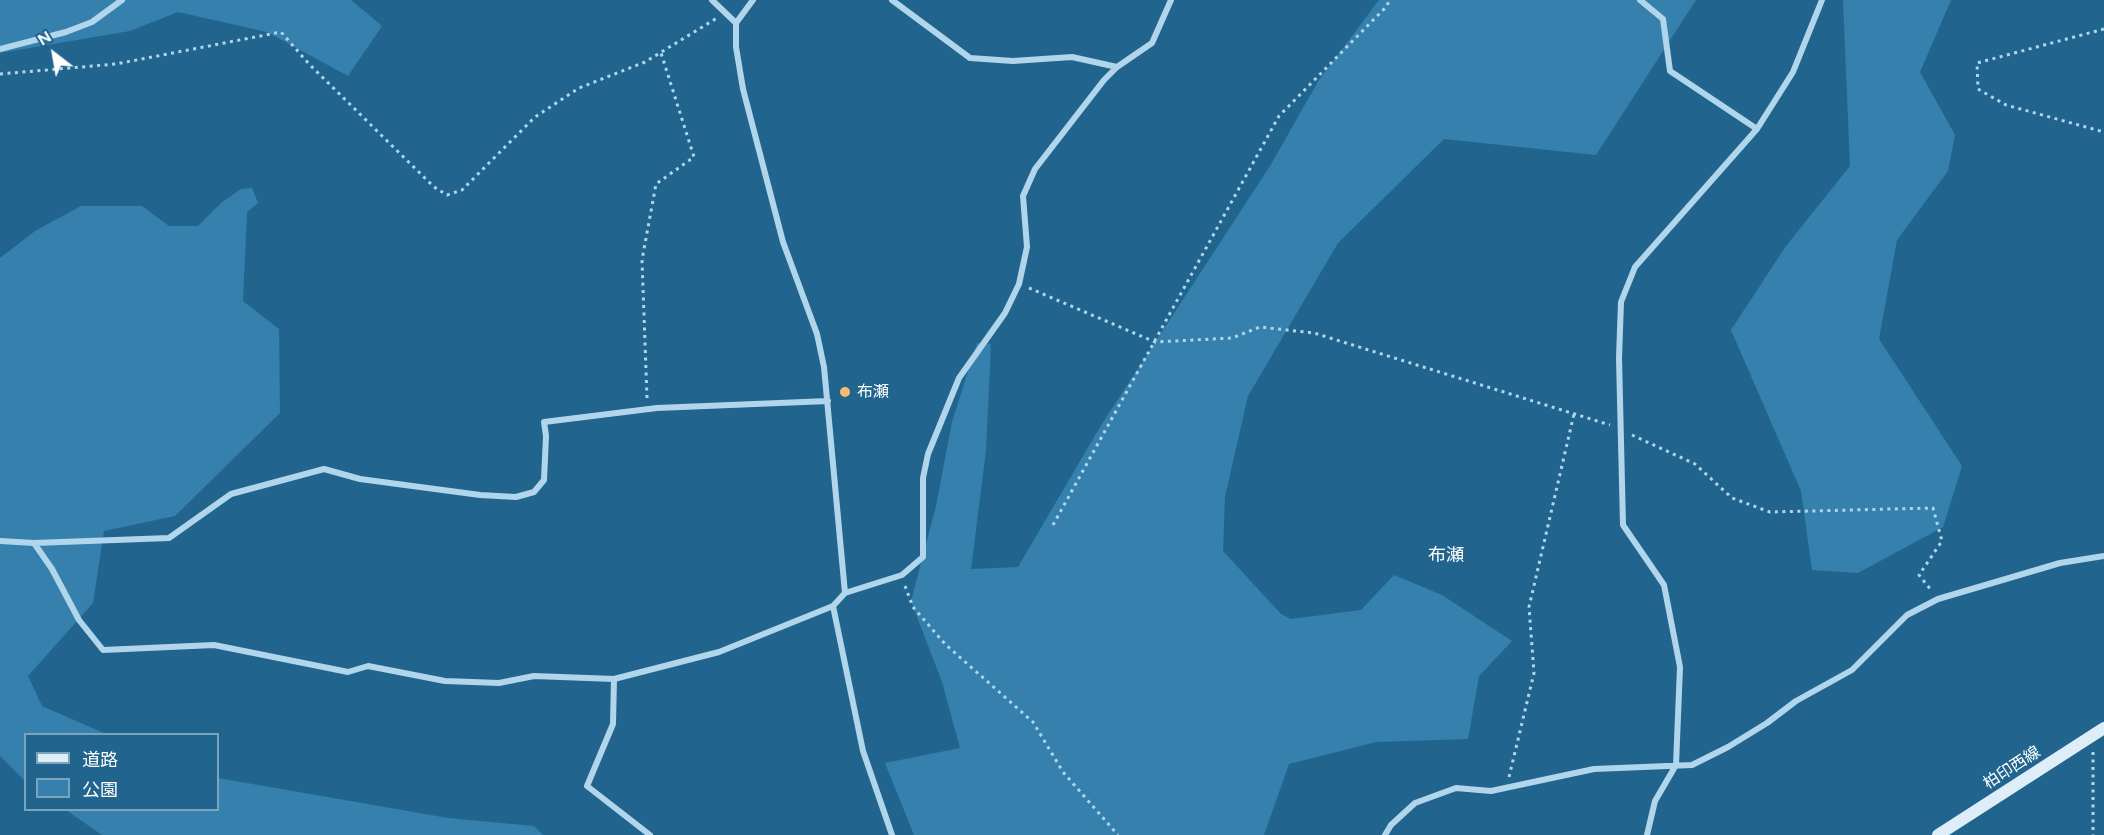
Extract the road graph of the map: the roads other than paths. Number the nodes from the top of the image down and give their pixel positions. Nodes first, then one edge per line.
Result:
1 (122, 0) edge
2 (712, 0) edge
3 (753, 0) edge
4 (892, 0) edge
5 (1171, 0) edge
6 (1641, 0) edge
7 (1821, 0) edge
8 (735, 23) junction
9 (0, 49) edge
10 (1116, 67) junction
11 (1757, 129) junction
12 (828, 401) junction
13 (0, 541) edge
14 (34, 543) junction
15 (2104, 556) edge
16 (844, 593) junction
17 (833, 606) junction
18 (614, 679) junction
19 (2104, 728) edge
20 (1676, 765) junction
21 (650, 835) edge
22 (892, 835) edge
23 (1385, 835) edge
24 (1647, 835) edge
25 (1938, 835) edge

1 - 9 street
2 - 8 street
3 - 8 street
4 - 10 street
5 - 10 street
6 - 11 street
7 - 11 street
8 - 12 street
10 - 16 street
11 - 20 street
12 - 14 street
12 - 16 street
13 - 14 street
14 - 18 street
15 - 20 street
16 - 17 street
17 - 18 street
17 - 22 street
18 - 21 street
19 - 25 main road, 柏印西線
20 - 23 street
20 - 24 street

